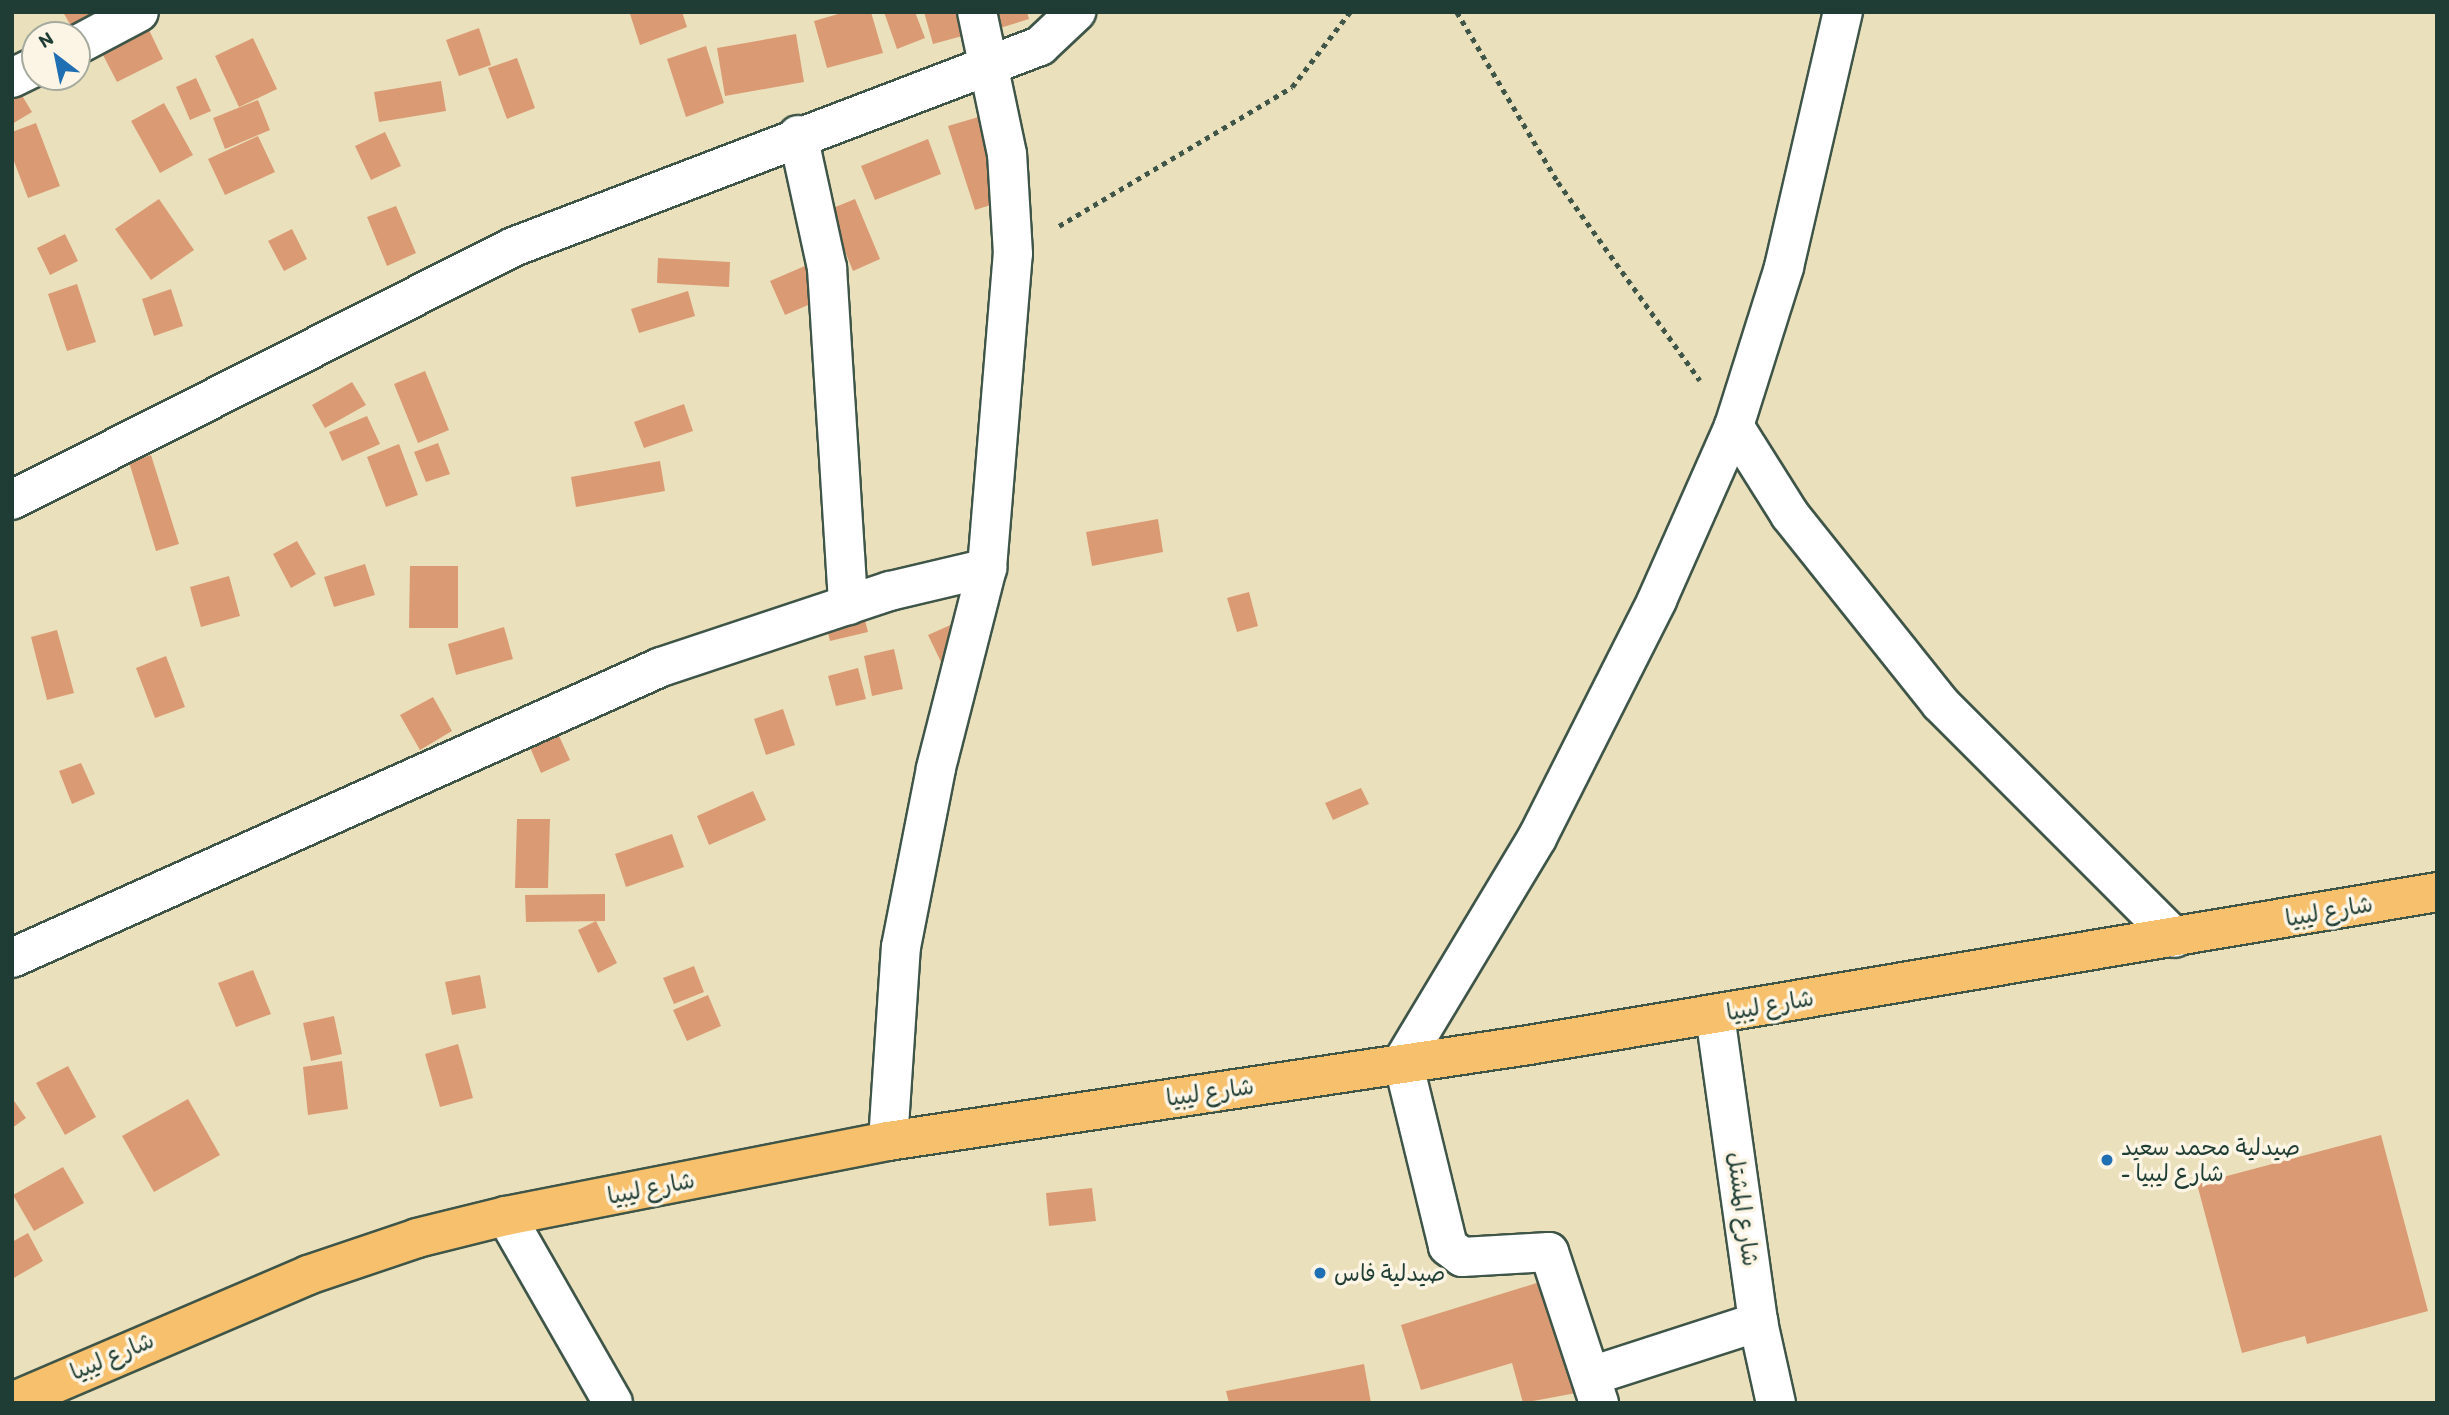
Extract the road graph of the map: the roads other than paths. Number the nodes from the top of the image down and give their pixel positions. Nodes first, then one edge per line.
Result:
1 (139, 12) edge
2 (977, 12) edge
3 (1076, 12) edge
4 (1843, 12) edge
5 (91, 38) edge
6 (992, 66) junction
7 (799, 135) junction
8 (1734, 426) junction
9 (12, 500) edge
10 (987, 568) junction
11 (848, 605) junction
12 (2437, 892) edge
13 (2175, 938) junction
14 (12, 958) edge
15 (1715, 1015) junction
16 (1403, 1061) junction
17 (888, 1141) junction
18 (506, 1216) junction
19 (1758, 1322) junction
20 (1595, 1389) edge
21 (12, 1402) edge
22 (613, 1403) edge
23 (1776, 1403) edge

1 - 5 street
2 - 6 street
3 - 6 street
4 - 8 street
6 - 7 street
6 - 10 street
7 - 9 street
7 - 11 street
8 - 13 street
8 - 16 street
10 - 11 street
10 - 17 street
11 - 14 street
12 - 13 highway, شارع ليبيا
13 - 15 highway, شارع ليبيا
15 - 16 highway, شارع ليبيا
15 - 19 street, شارع المشتل
16 - 17 highway, شارع ليبيا
16 - 20 street
17 - 18 highway, شارع ليبيا
18 - 21 highway, شارع ليبيا
18 - 22 street
19 - 20 street
19 - 23 street, شارع المشتل

